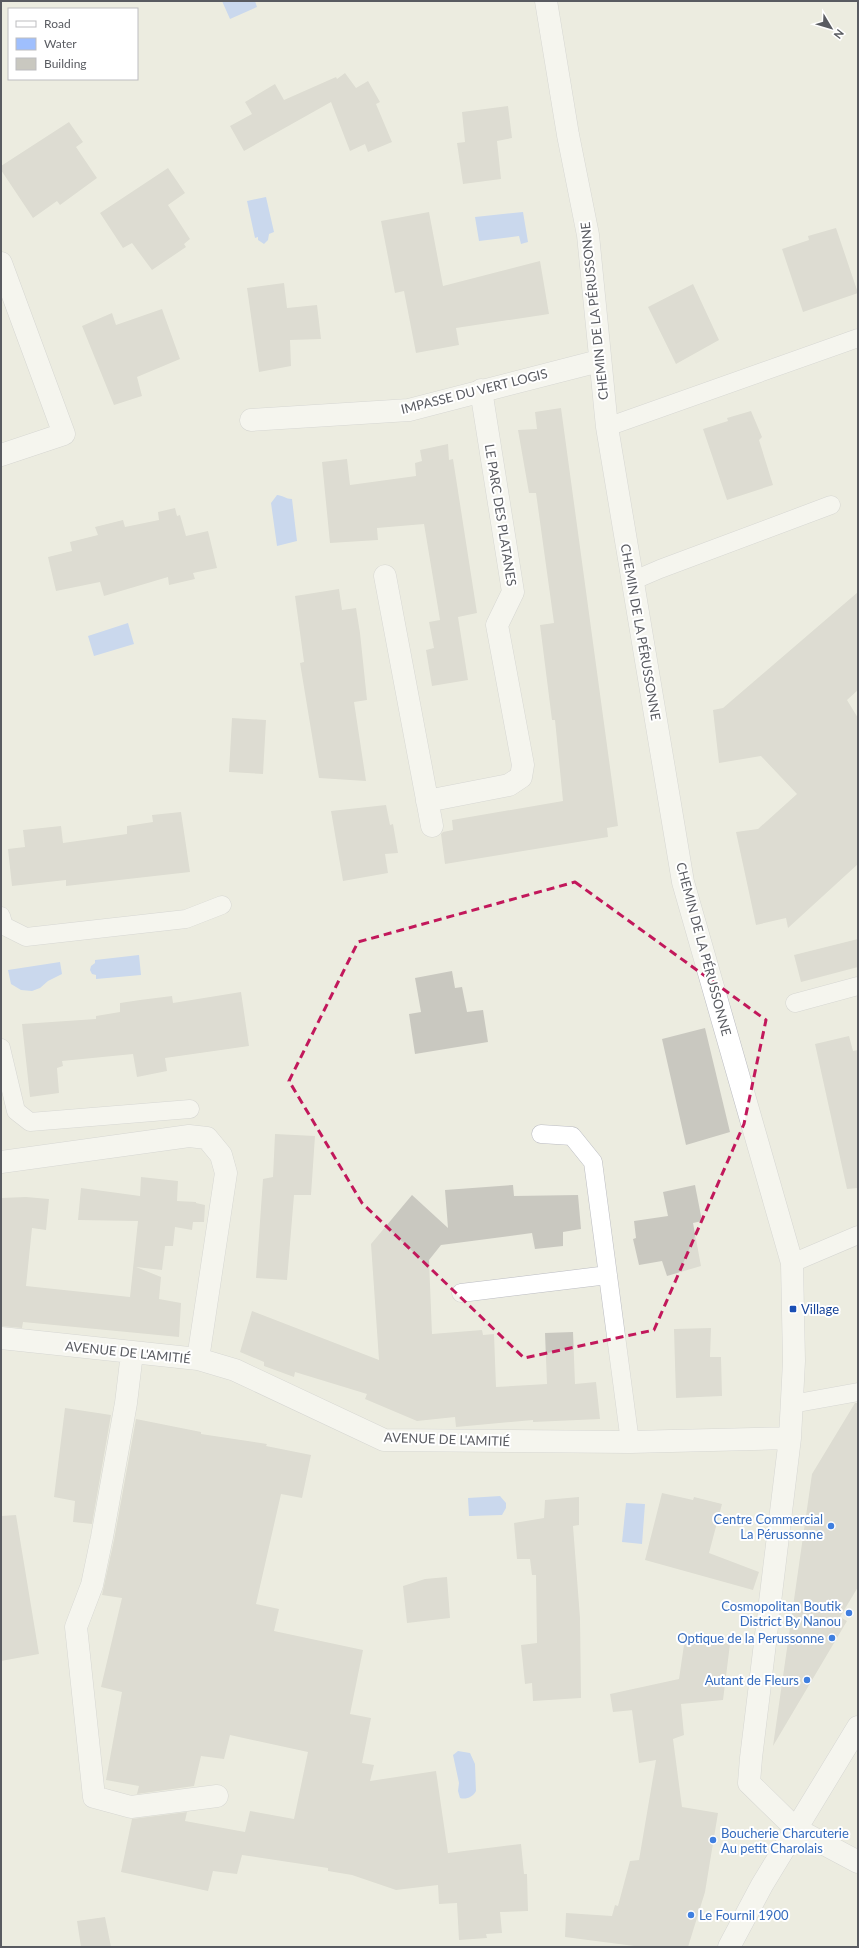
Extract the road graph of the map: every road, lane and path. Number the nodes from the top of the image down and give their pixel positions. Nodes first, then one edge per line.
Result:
1 (546, 1) edge
2 (1, 263) edge
3 (858, 338) edge
4 (600, 361) junction
5 (481, 390) junction
6 (251, 420) dead end
7 (607, 427) junction
8 (1, 455) edge
9 (831, 505) dead end
10 (385, 576) dead end
11 (632, 581) junction
12 (427, 801) junction
13 (432, 826) dead end
14 (222, 905) dead end
15 (1, 916) edge
16 (858, 986) edge
17 (795, 1003) dead end
18 (1, 1048) edge
19 (190, 1109) dead end
20 (541, 1134) dead end
21 (1, 1162) edge
22 (858, 1235) edge
23 (792, 1263) junction
24 (608, 1275) junction
25 (461, 1292) dead end
26 (1, 1338) edge
27 (132, 1353) junction
28 (198, 1359) junction
29 (858, 1392) edge
30 (792, 1404) junction
31 (790, 1438) junction
32 (630, 1442) junction
33 (858, 1727) edge
34 (217, 1796) dead end
35 (796, 1829) junction
36 (858, 1862) edge
37 (729, 1947) edge

1 - 4 street, CHEMIN DE LA PÉRUSSONNE
2 - 8 street
3 - 7 lane
4 - 5 street, IMPASSE DU VERT LOGIS
4 - 7 street, CHEMIN DE LA PÉRUSSONNE
5 - 6 street, IMPASSE DU VERT LOGIS
5 - 12 street, LE PARC DES PLATANES
7 - 11 street, CHEMIN DE LA PÉRUSSONNE
9 - 11 lane
10 - 12 street
11 - 23 street, CHEMIN DE LA PÉRUSSONNE
12 - 13 street
14 - 15 lane
16 - 17 lane
18 - 19 lane
20 - 24 lane
21 - 28 street
22 - 23 lane
23 - 30 street, CHEMIN DE LA PÉRUSSONNE
24 - 25 lane
24 - 32 lane
26 - 27 street, AVENUE DE L'AMITIÉ
27 - 28 street, AVENUE DE L'AMITIÉ
27 - 34 street
28 - 32 street, AVENUE DE L'AMITIÉ
29 - 30 lane
30 - 31 street, CHEMIN DE LA PÉRUSSONNE
31 - 32 street, AVENUE DE L'AMITIÉ
31 - 35 street, CHEMIN DE LA PÉRUSSONNE
33 - 35 street
35 - 36 street
35 - 37 street

